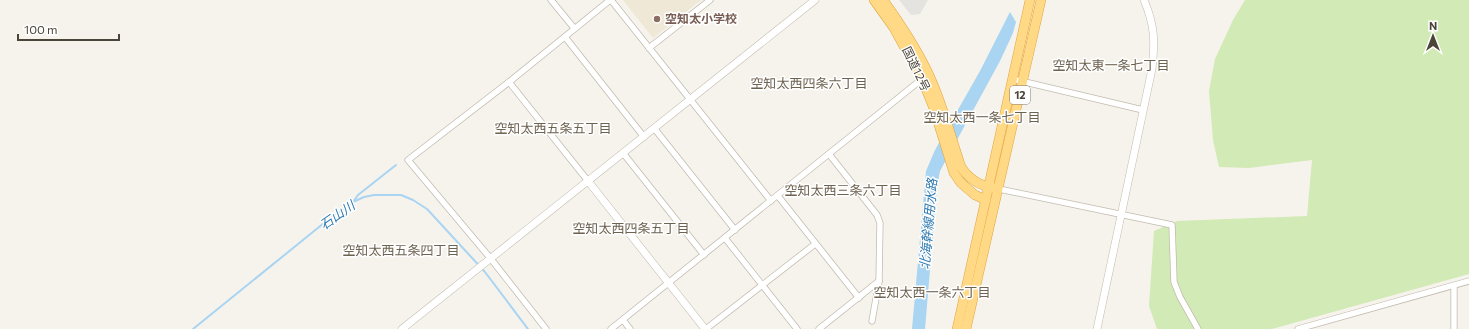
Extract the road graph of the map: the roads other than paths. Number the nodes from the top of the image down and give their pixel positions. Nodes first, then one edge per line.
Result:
1 (552, 0) edge
2 (610, 0) edge
3 (710, 0) edge
4 (815, 0) edge
5 (874, 0) edge
6 (883, 0) edge
7 (1030, 0) edge
8 (1041, 0) edge
9 (1144, 0) edge
10 (574, 28) junction
11 (565, 37) junction
12 (649, 48) junction
13 (922, 79) junction
14 (1012, 79) junction
15 (509, 82) junction
16 (1023, 82) junction
17 (690, 100) junction
18 (1143, 110) junction
19 (943, 123) junction
20 (654, 128) junction
21 (644, 137) junction
22 (623, 153) junction
23 (830, 154) junction
24 (955, 161) junction
25 (588, 181) junction
26 (989, 187) junction
27 (999, 189) junction
28 (778, 196) junction
29 (986, 200) junction
30 (771, 201) junction
31 (1121, 215) junction
32 (735, 230) junction
33 (724, 238) junction
34 (815, 244) junction
35 (704, 254) junction
36 (491, 259) junction
37 (879, 281) junction
38 (1469, 281) edge
39 (668, 284) junction
40 (762, 285) junction
41 (1454, 286) junction
42 (859, 298) junction
43 (623, 320) junction
44 (872, 322) dead end
45 (402, 329) edge
46 (546, 329) edge
47 (611, 329) edge
48 (630, 329) edge
49 (706, 329) edge
50 (797, 329) edge
51 (819, 329) edge
52 (957, 329) edge
53 (966, 329) edge
54 (1096, 329) edge
55 (1198, 329) edge
56 (1298, 329) edge
57 (1454, 329) edge

1 - 10 street
2 - 10 street
2 - 12 street
3 - 12 street
4 - 17 street
5 - 13 highway, 国道12号
6 - 19 highway, 国道12号
7 - 14 highway, 12
8 - 16 highway, 12
9 - 18 street
10 - 11 street
11 - 15 street
11 - 21 street
12 - 17 street
13 - 19 highway, 国道12号
13 - 23 street
14 - 16 street
14 - 26 highway, 12
15 - 25 street
15 - 36 street
16 - 18 street
16 - 27 highway, 12
17 - 20 street
17 - 30 street
18 - 31 street
19 - 24 highway, 国道12号
20 - 21 street
20 - 32 street
21 - 22 street
22 - 25 street
22 - 35 street
23 - 28 street
23 - 37 street
24 - 26 highway, 国道12号
24 - 29 highway, 国道12号
25 - 36 street
25 - 39 street
26 - 27 highway, 国道12号
26 - 29 highway, 12
27 - 29 highway
27 - 31 street
27 - 53 highway, 12
28 - 30 street
28 - 34 street
29 - 52 highway, 12
30 - 32 street
31 - 54 street
31 - 55 street
32 - 33 street
33 - 35 street
33 - 40 street
34 - 40 street
34 - 42 street
35 - 39 street
36 - 45 street
36 - 46 street
37 - 42 street
37 - 44 street
38 - 41 street
39 - 43 street
39 - 49 street
40 - 49 street
40 - 50 street
41 - 56 street
41 - 57 street
42 - 51 street
43 - 47 street
43 - 48 street

